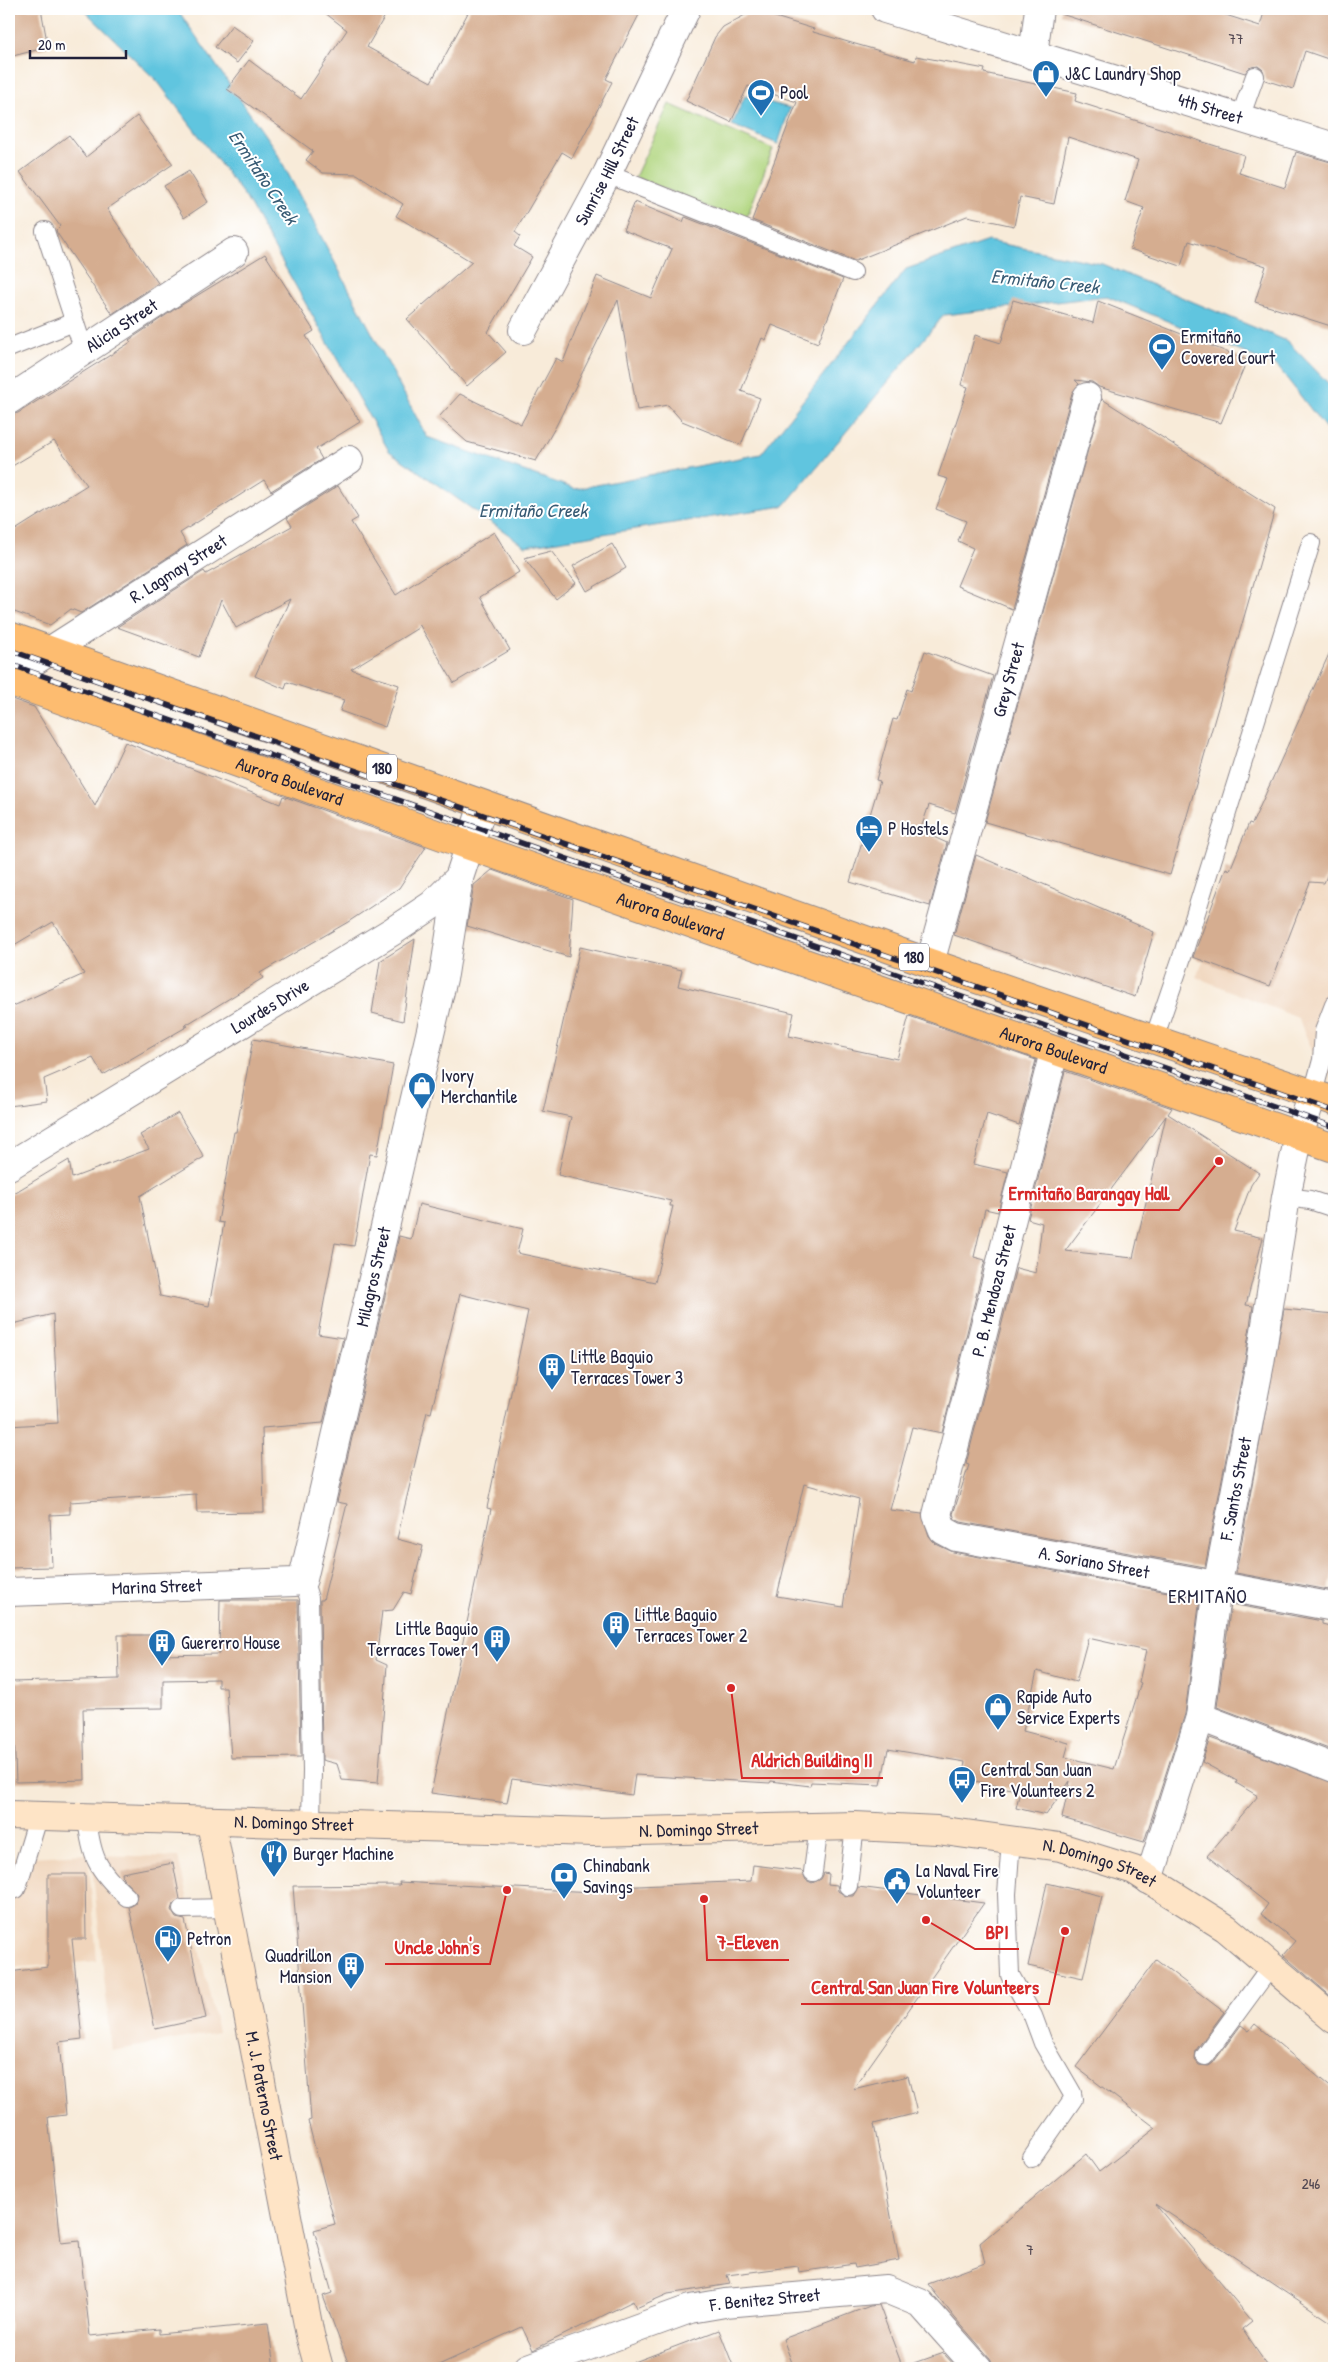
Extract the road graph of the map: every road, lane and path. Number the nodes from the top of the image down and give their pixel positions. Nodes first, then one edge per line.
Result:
1 (686, 9) edge
2 (885, 9) edge
3 (1040, 9) edge
4 (1033, 55) junction
5 (1255, 76) dead end
6 (1240, 118) junction
7 (1334, 147) edge
8 (607, 174) junction
9 (45, 231) dead end
10 (234, 252) dead end
11 (853, 272) dead end
12 (74, 322) junction
13 (523, 330) dead end
14 (9, 348) edge
15 (84, 351) junction
16 (1087, 396) dead end
17 (10, 398) edge
18 (350, 460) dead end
19 (1311, 543) dead end
20 (9, 636) edge
21 (51, 650) junction
22 (9, 676) edge
23 (9, 681) edge
24 (483, 804) junction
25 (470, 846) junction
26 (459, 878) junction
27 (755, 900) junction
28 (418, 916) junction
29 (743, 942) junction
30 (930, 963) junction
31 (444, 974) junction
32 (1334, 1005) edge
33 (1154, 1039) junction
34 (1054, 1052) junction
35 (1323, 1097) edge
36 (1299, 1136) junction
37 (1334, 1148) edge
38 (9, 1166) edge
39 (1286, 1197) junction
40 (1334, 1208) edge
41 (943, 1530) joint
42 (303, 1579) junction
43 (1217, 1587) junction
44 (9, 1592) edge
45 (1334, 1607) edge
46 (1200, 1717) junction
47 (1334, 1768) edge
48 (9, 1815) edge
49 (39, 1815) junction
50 (87, 1817) junction
51 (211, 1822) junction
52 (311, 1823) junction
53 (819, 1826) junction
54 (855, 1826) junction
55 (1010, 1839) junction
56 (814, 1872) dead end
57 (1149, 1880) junction
58 (848, 1886) dead end
59 (9, 1890) edge
60 (127, 1897) dead end
61 (182, 1908) dead end
62 (227, 1908) junction
63 (1271, 1966) junction
64 (1334, 2019) edge
65 (1206, 2056) dead end
66 (1032, 2158) dead end
67 (319, 2368) edge
68 (528, 2368) edge
69 (978, 2368) edge

1 - 8 street, Sunrise Hill Street
2 - 4 street, 4th Street
3 - 4 street
4 - 6 street, 4th Street
5 - 6 lane
6 - 7 street, 4th Street
8 - 11 lane
8 - 13 street, Sunrise Hill Street
9 - 12 lane
10 - 15 street, Alicia Street
12 - 14 lane
12 - 15 lane
15 - 17 street, Alicia Street
16 - 30 street, Grey Street
18 - 21 street, R. Lagmay Street
19 - 33 lane
20 - 21 main road, 180
21 - 22 street, R. Lagmay Street
21 - 24 main road, 180
23 - 25 main road, Aurora Boulevard / 180
24 - 25 street, Lourdes Drive
24 - 27 main road, 180
25 - 26 street, Lourdes Drive
25 - 29 main road, Aurora Boulevard / 180
26 - 28 street, Lourdes Drive
26 - 31 street, Milagros Street
27 - 29 main road
27 - 30 main road, 180
28 - 31 street, Milagros Street
28 - 38 street, Lourdes Drive
29 - 34 main road, Aurora Boulevard / 180
30 - 33 main road, 180
31 - 42 street, Milagros Street
32 - 35 lane
33 - 35 main road, 180
34 - 36 main road, Aurora Boulevard / 180
34 - 41 street, P. B. Mendoza Street
35 - 36 street, F. Santos Street
36 - 37 main road, Aurora Boulevard / 180
36 - 39 street, F. Santos Street
39 - 40 lane
39 - 43 street, F. Santos Street
41 - 43 street, A. Soriano Street
42 - 44 street, Marina Street
42 - 52 lane
43 - 45 street, A. Soriano Street
43 - 46 street, F. Santos Street
46 - 47 street
46 - 57 street, F. Santos Street
48 - 49 main road, N. Domingo Street
49 - 50 main road, N. Domingo Street
49 - 59 lane
50 - 51 main road, N. Domingo Street
50 - 60 lane
51 - 52 main road, N. Domingo Street
51 - 62 main road, M. J. Paterno Street
52 - 53 main road, N. Domingo Street
53 - 54 main road, N. Domingo Street
53 - 56 lane
54 - 55 main road, N. Domingo Street
54 - 58 lane
55 - 57 main road, N. Domingo Street
55 - 66 lane
57 - 63 main road, N. Domingo Street
61 - 62 lane
62 - 67 main road, M. J. Paterno Street
63 - 64 main road, N. Domingo Street
63 - 65 lane
68 - 69 street, F. Benitez Street

